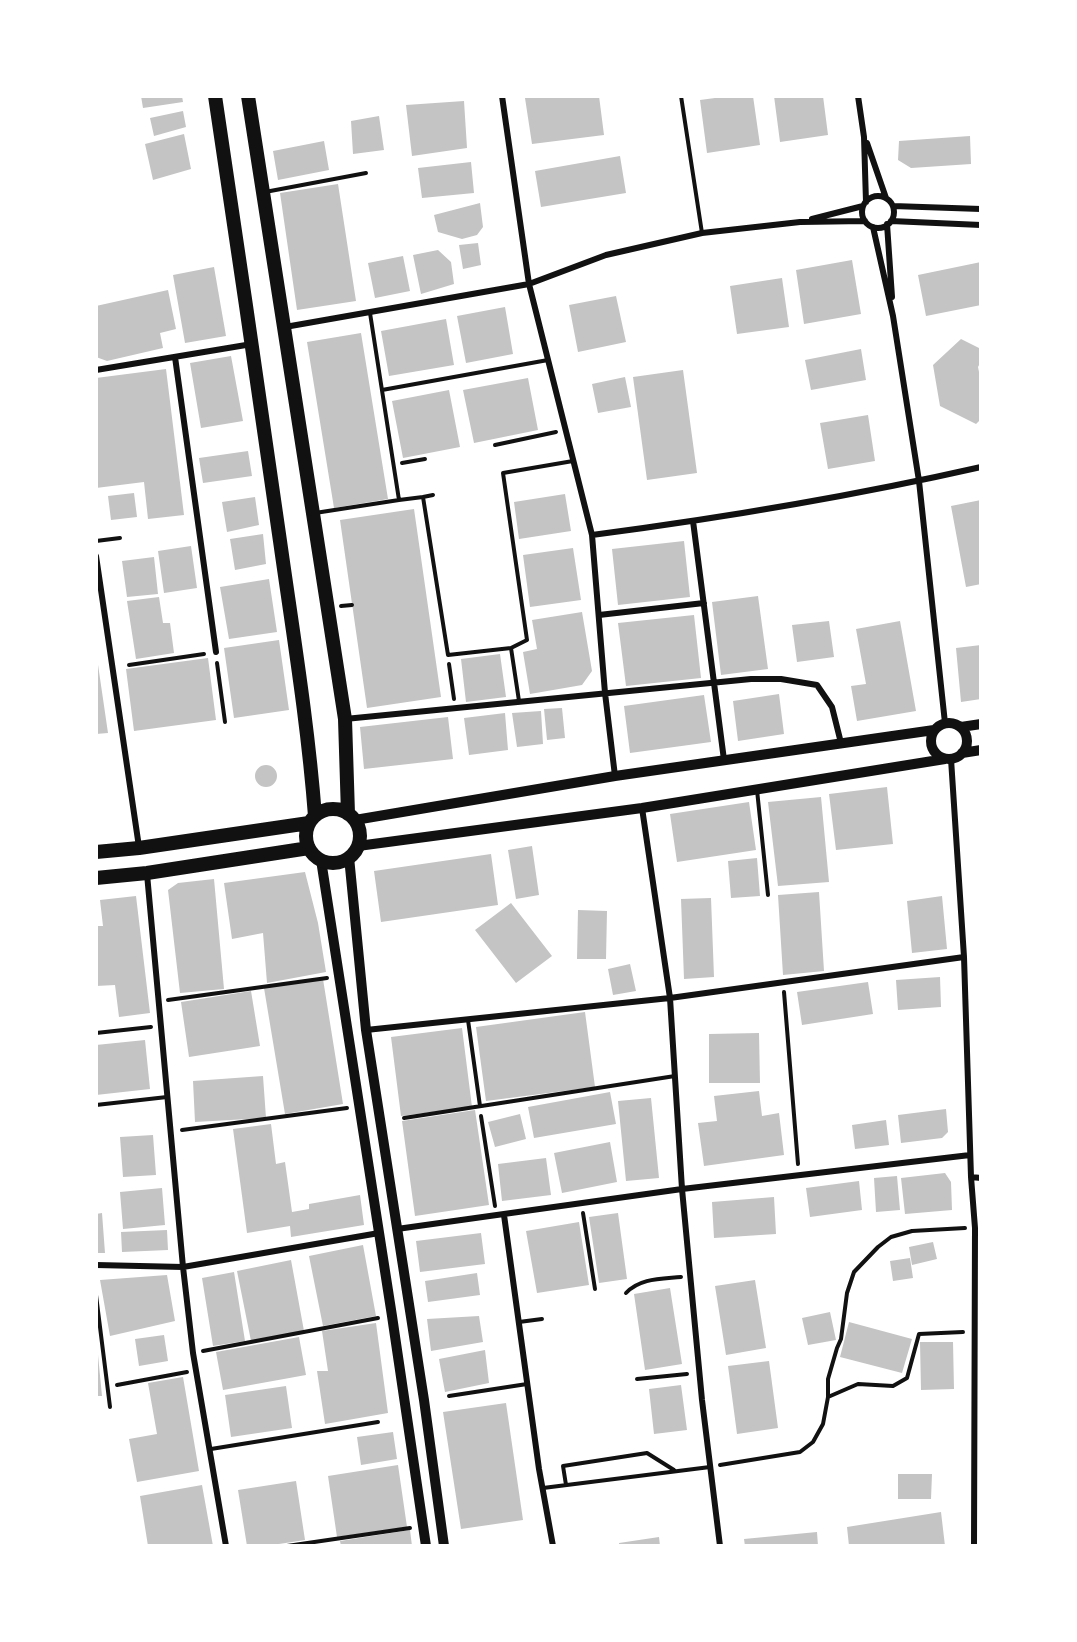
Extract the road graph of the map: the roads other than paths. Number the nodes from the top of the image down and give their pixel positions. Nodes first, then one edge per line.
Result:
1 (215, 96) edge
2 (248, 96) edge
3 (502, 96) edge
4 (681, 96) edge
5 (858, 96) edge
6 (864, 137) junction
7 (366, 173) dead end
8 (264, 192) junction
9 (886, 198) junction
10 (865, 204) junction
11 (893, 206) junction
12 (981, 209) edge
13 (866, 221) junction
14 (800, 222) junction
15 (889, 223) junction
16 (981, 225) edge
17 (873, 227) junction
18 (702, 232) junction
19 (529, 284) junction
20 (370, 312) junction
21 (893, 316) junction
22 (285, 327) junction
23 (253, 344) junction
24 (175, 357) junction
25 (548, 360) junction
26 (96, 370) edge
27 (382, 390) junction
28 (573, 461) junction
29 (981, 468) edge
30 (919, 481) junction
31 (433, 495) dead end
32 (423, 497) junction
33 (399, 500) junction
34 (314, 513) junction
35 (693, 521) junction
36 (592, 536) junction
37 (120, 538) dead end
38 (96, 541) edge
39 (96, 556) edge
40 (704, 603) junction
41 (599, 615) junction
42 (511, 648) junction
43 (216, 652) road end
44 (714, 683) junction
45 (605, 693) junction
46 (519, 701) junction
47 (345, 720) junction
48 (945, 723) junction
49 (981, 724) edge
50 (961, 727) junction
51 (934, 730) junction
52 (841, 743) junction
53 (981, 750) edge
54 (953, 757) junction
55 (724, 760) junction
56 (615, 776) junction
57 (757, 789) junction
58 (642, 808) junction
59 (351, 817) junction
60 (312, 820) junction
61 (139, 848) junction
62 (309, 849) junction
63 (353, 851) junction
64 (96, 852) edge
65 (321, 860) junction
66 (147, 873) junction
67 (96, 878) edge
68 (768, 895) dead end
69 (964, 957) junction
70 (670, 998) junction
71 (468, 1020) junction
72 (366, 1030) junction
73 (675, 1076) junction
74 (167, 1097) junction
75 (96, 1106) edge
76 (480, 1106) junction
77 (404, 1118) dead end
78 (970, 1155) junction
79 (970, 1177) junction
80 (981, 1178) edge
81 (682, 1190) junction
82 (501, 1215) junction
83 (397, 1229) junction
84 (379, 1233) junction
85 (96, 1265) edge
86 (183, 1267) junction
87 (96, 1295) edge
88 (542, 1319) dead end
89 (519, 1322) junction
90 (528, 1384) junction
91 (449, 1396) dead end
92 (110, 1407) dead end
93 (378, 1422) dead end
94 (211, 1449) junction
95 (710, 1467) junction
96 (674, 1471) junction
97 (566, 1485) junction
98 (542, 1488) junction
99 (226, 1546) edge
100 (426, 1546) edge
101 (444, 1546) edge
102 (553, 1546) edge
103 (720, 1546) edge
104 (974, 1546) edge

1 - 23 highway
2 - 8 highway
3 - 19 street
4 - 18 lane
5 - 6 street
6 - 9 street
6 - 10 street
7 - 8 lane
8 - 22 highway
9 - 10 street
9 - 11 street
10 - 13 street
10 - 14 street
11 - 12 street
11 - 15 street
13 - 14 street
13 - 17 street
14 - 18 street
15 - 16 street
15 - 17 street
15 - 21 street
17 - 21 street
18 - 19 street
19 - 20 street
19 - 25 street
20 - 22 street
20 - 27 lane
21 - 30 street
22 - 34 highway
23 - 24 street
23 - 60 highway
24 - 26 street
24 - 43 street
25 - 27 lane
25 - 28 street
27 - 33 lane
28 - 36 street
28 - 42 lane
29 - 30 street
30 - 35 street
30 - 48 street
31 - 32 lane
32 - 33 lane
32 - 42 lane
33 - 34 lane
34 - 47 highway
35 - 36 street
35 - 40 street
36 - 41 street
37 - 38 lane
39 - 61 street
40 - 41 street
40 - 44 street
41 - 45 street
42 - 46 lane
44 - 45 street
44 - 52 street
44 - 55 street
45 - 46 street
45 - 56 street
46 - 47 street
47 - 59 highway
48 - 50 main road
48 - 51 main road
49 - 50 main road
50 - 54 main road
51 - 52 main road
51 - 54 main road
52 - 55 main road
53 - 54 main road
54 - 57 main road
54 - 69 street
55 - 56 main road
56 - 59 main road
57 - 58 main road
57 - 68 lane
58 - 63 main road
58 - 70 street
59 - 60 highway
59 - 63 highway
60 - 61 highway
60 - 62 highway
61 - 64 highway
62 - 65 highway
62 - 66 highway
63 - 65 highway
63 - 72 main road
65 - 84 main road
66 - 67 highway
66 - 74 street
69 - 70 street
69 - 78 street
70 - 71 street
70 - 73 street
71 - 72 street
71 - 76 lane
72 - 83 main road
73 - 76 lane
73 - 81 street
74 - 75 lane
74 - 86 street
76 - 77 lane
78 - 79 street
78 - 81 street
79 - 80 street
79 - 104 street
81 - 82 street
81 - 95 street
82 - 83 street
82 - 89 street
83 - 101 main road
84 - 86 street
84 - 100 main road
85 - 86 street
86 - 94 street
87 - 92 lane
88 - 89 lane
89 - 90 street
90 - 91 lane
90 - 98 street
93 - 94 lane
94 - 99 street
95 - 96 lane
95 - 103 street
96 - 97 lane
96 - 97 lane
97 - 98 lane
98 - 102 street

